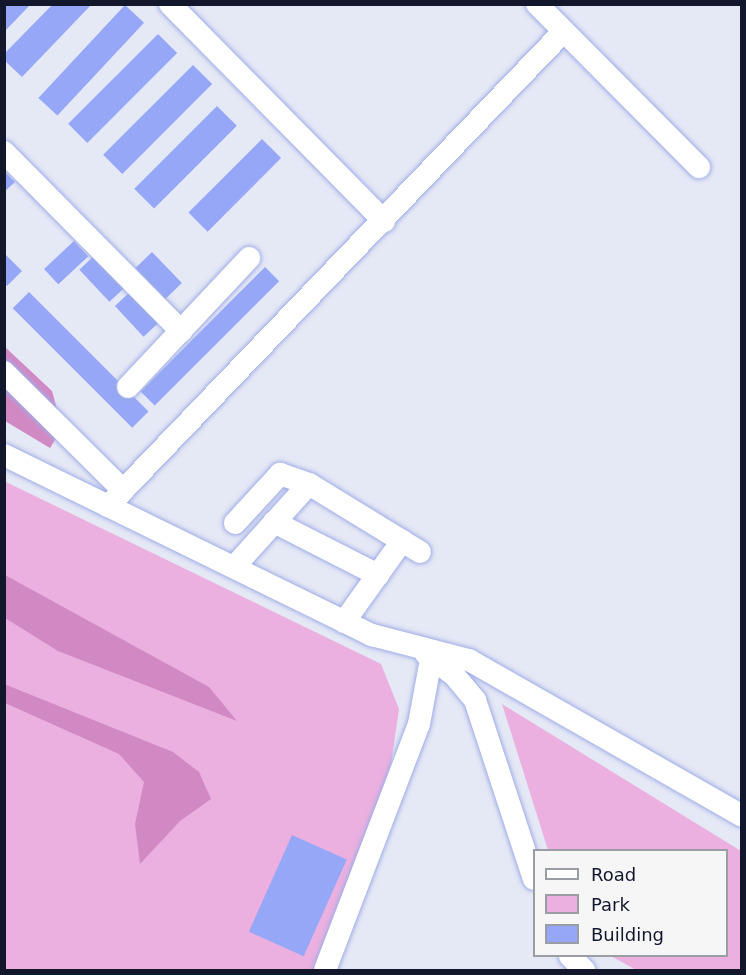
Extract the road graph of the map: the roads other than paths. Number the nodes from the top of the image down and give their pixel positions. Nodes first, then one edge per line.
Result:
1 (170, 4) edge
2 (537, 4) edge
3 (563, 32) junction
4 (4, 152) edge
5 (699, 167) dead end
6 (384, 221) junction
7 (249, 258) dead end
8 (181, 331) junction
9 (4, 372) edge
10 (128, 387) dead end
11 (4, 455) edge
12 (309, 484) junction
13 (116, 498) junction
14 (274, 522) junction
15 (235, 523) dead end
16 (234, 567) junction
17 (378, 575) junction
18 (344, 622) junction
19 (425, 653) junction
20 (741, 816) edge
21 (533, 876) edge
22 (571, 957) edge
23 (325, 970) edge
24 (584, 970) edge

1 - 6 lane
2 - 3 lane
3 - 5 lane
3 - 6 lane
4 - 8 lane
6 - 13 lane
7 - 8 lane
8 - 10 lane
9 - 13 lane
11 - 13 lane
12 - 14 lane
12 - 15 lane
12 - 17 lane
13 - 16 lane
14 - 16 lane
14 - 17 lane
16 - 18 lane
17 - 18 lane
18 - 19 lane
19 - 20 lane
19 - 21 lane
19 - 23 lane
22 - 24 lane

